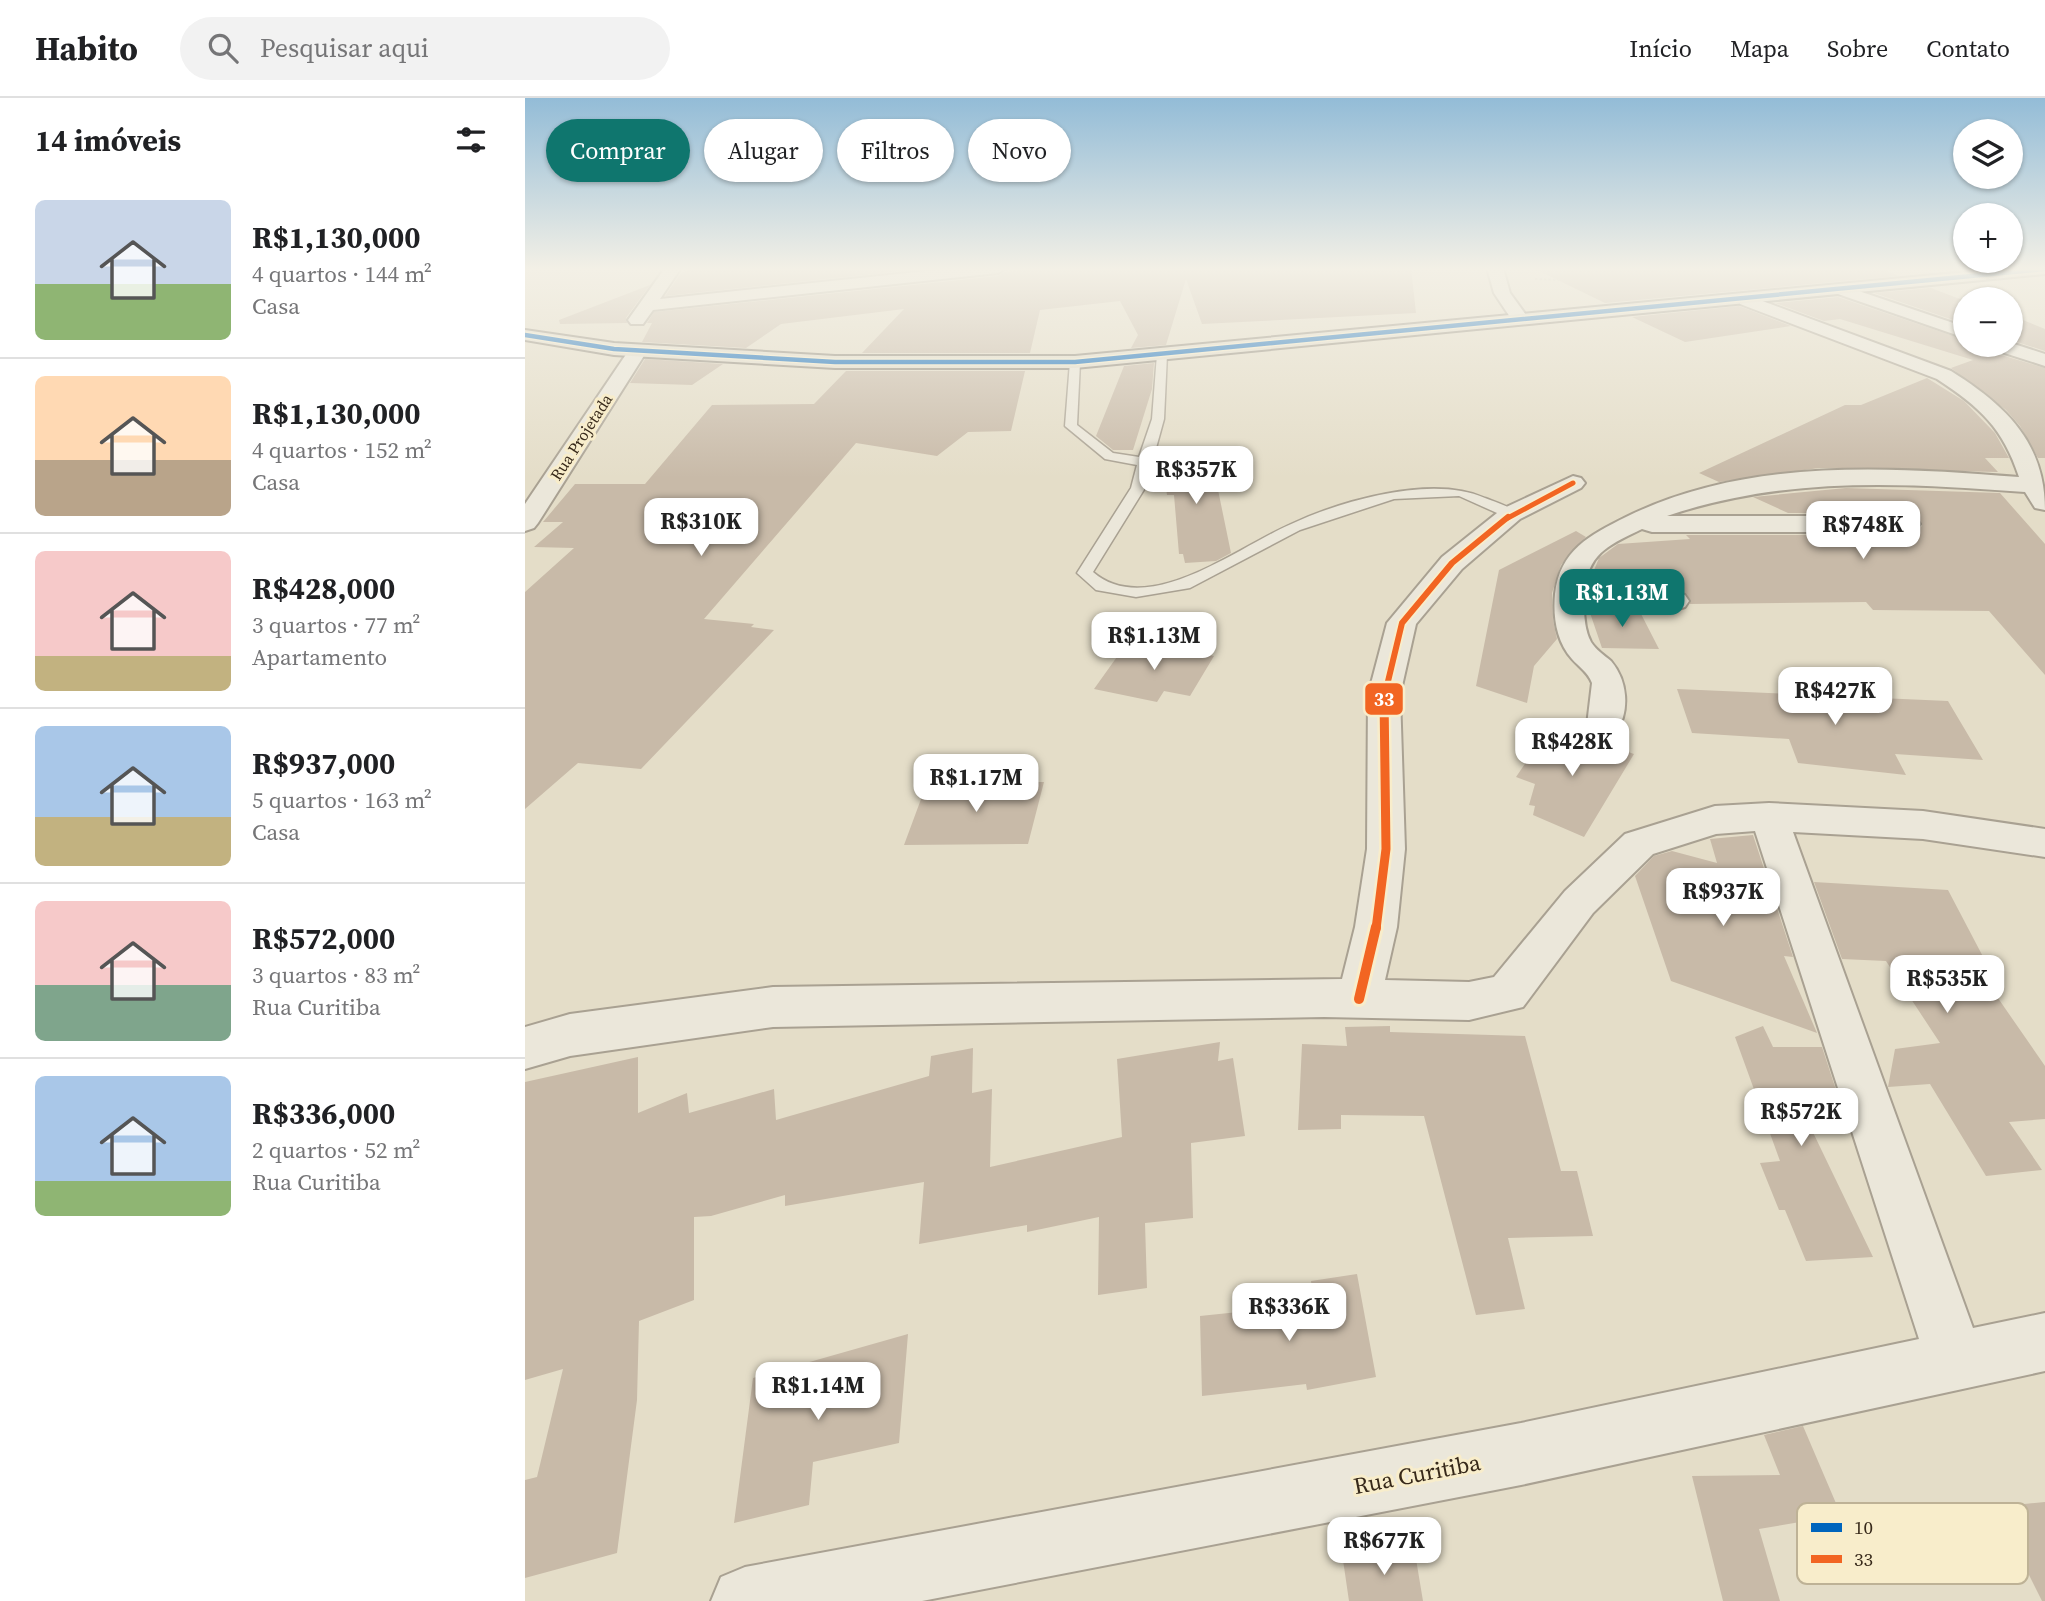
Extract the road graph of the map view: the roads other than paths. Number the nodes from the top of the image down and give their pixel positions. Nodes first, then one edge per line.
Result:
1 (545, 338) edge
2 (623, 338) edge
3 (1324, 338) edge
4 (1847, 338) edge
5 (614, 349) junction
6 (638, 351) junction
7 (2023, 353) edge
8 (1162, 354) junction
9 (2045, 360) edge
10 (1075, 362) junction
11 (1144, 462) junction
12 (1573, 483) dead end
13 (2038, 495) edge
14 (1511, 514) junction
15 (525, 523) edge
16 (1629, 524) junction
17 (1907, 524) dead end
18 (1569, 595) junction
19 (1675, 601) dead end
20 (1604, 725) dead end
21 (1769, 817) junction
22 (2045, 843) edge
23 (1359, 999) junction
24 (525, 1048) edge
25 (2045, 1342) edge
26 (1956, 1363) junction
27 (745, 1601) edge

1 - 5 main road
2 - 5 street
3 - 8 main road
4 - 13 street
5 - 6 main road
6 - 10 main road
6 - 15 street, Rua Projetada
7 - 9 street
8 - 10 main road
8 - 11 lane
10 - 11 lane
11 - 14 lane
12 - 14 street
13 - 16 street
14 - 23 street
16 - 17 street
16 - 18 street
18 - 19 street
18 - 20 street
21 - 22 street
21 - 23 street
21 - 26 street
23 - 24 street
25 - 26 street, Rua Curitiba
26 - 27 street, Rua Curitiba

